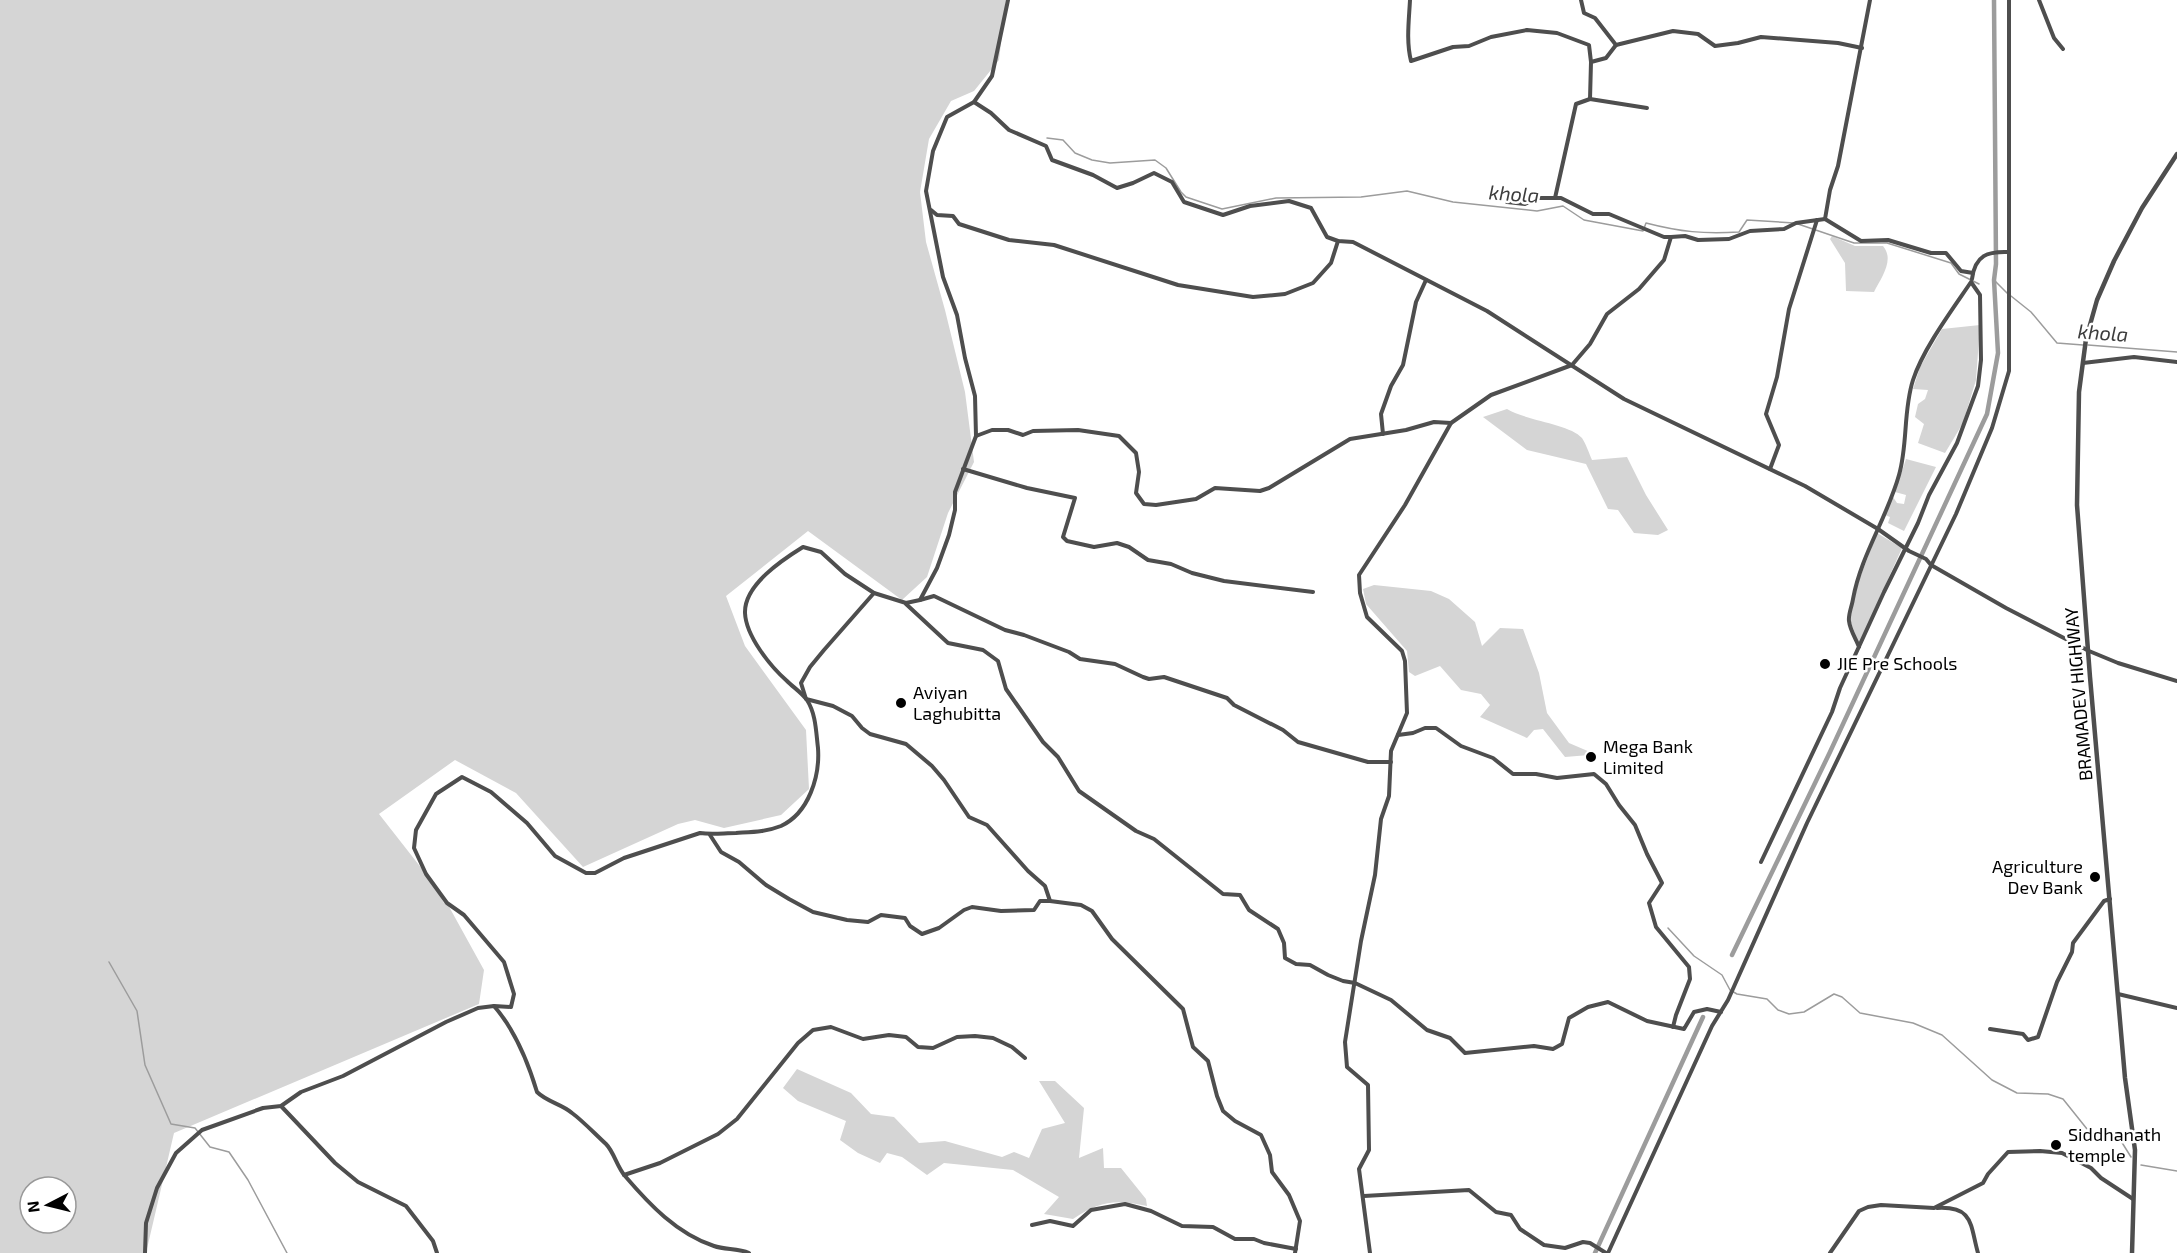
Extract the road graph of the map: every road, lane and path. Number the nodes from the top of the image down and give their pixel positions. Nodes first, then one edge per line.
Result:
1 (1008, 0) edge
2 (1410, 0) edge
3 (1581, 0) edge
4 (1870, 0) edge
5 (2009, 0) edge
6 (2039, 0) edge
7 (1616, 45) junction
8 (1862, 48) junction
9 (2064, 49) dead end
10 (1591, 62) junction
11 (1590, 99) junction
12 (974, 102) junction
13 (1647, 108) dead end
14 (2177, 154) edge
15 (1556, 198) junction
16 (1507, 202) dead end
17 (928, 207) junction
18 (1825, 219) junction
19 (1817, 220) junction
20 (1671, 237) junction
21 (1338, 241) junction
22 (2009, 252) junction
23 (1973, 273) junction
24 (1972, 279) dead end
25 (1426, 280) junction
26 (2177, 362) edge
27 (2083, 363) junction
28 (1572, 365) junction
29 (1451, 423) junction
30 (1383, 434) junction
31 (976, 436) junction
32 (963, 469) junction
33 (1770, 469) junction
34 (1878, 529) junction
35 (1907, 550) junction
36 (1931, 565) junction
37 (1313, 592) dead end
38 (874, 593) junction
39 (920, 600) junction
40 (906, 603) junction
41 (1859, 647) junction
42 (2089, 651) junction
43 (2177, 681) edge
44 (806, 699) junction
45 (1398, 735) junction
46 (1391, 762) junction
47 (710, 835) junction
48 (1761, 862) dead end
49 (2110, 899) junction
50 (1050, 901) junction
51 (1356, 983) junction
52 (2118, 994) junction
53 (494, 1006) junction
54 (2177, 1008) edge
55 (1721, 1012) junction
56 (1673, 1027) junction
57 (1990, 1029) dead end
58 (1025, 1058) dead end
59 (281, 1106) junction
60 (624, 1175) junction
61 (1364, 1196) junction
62 (2133, 1199) junction
63 (1934, 1208) junction
64 (1032, 1225) dead end
65 (1295, 1251) edge
66 (145, 1253) edge
67 (437, 1253) edge
68 (749, 1253) edge
69 (1370, 1253) edge
70 (1607, 1253) edge
71 (1830, 1253) edge
72 (1978, 1253) edge
73 (2132, 1253) edge

1 - 12 street
2 - 10 street
3 - 7 street
4 - 8 street
5 - 22 street
6 - 9 street
7 - 8 street
7 - 10 street
8 - 18 street
10 - 11 street
11 - 13 street
11 - 15 street
12 - 17 street
12 - 21 street
14 - 27 street, BRAMADEV HIGHWAY
15 - 16 street
15 - 20 street
17 - 21 street
17 - 31 street
18 - 19 street
18 - 23 street
19 - 20 street
19 - 33 street
20 - 28 street
21 - 25 street
22 - 23 street
22 - 36 street
23 - 24 street
25 - 28 street
25 - 30 street
26 - 27 street
27 - 42 street, BRAMADEV HIGHWAY
28 - 29 street
28 - 33 street
29 - 30 street
29 - 45 street
30 - 31 street
31 - 32 street
32 - 37 street
32 - 39 street
33 - 34 street
34 - 35 street
34 - 35 street
34 - 41 street
35 - 36 street
35 - 41 street
36 - 42 street
36 - 55 street
38 - 40 street
38 - 44 street
38 - 44 street
39 - 40 street
39 - 46 street
40 - 51 street
41 - 48 street
42 - 43 street
42 - 49 street, BRAMADEV HIGHWAY
44 - 47 street
44 - 50 street
45 - 46 street
45 - 56 street
46 - 51 street
47 - 50 street
47 - 53 street
49 - 52 street, BRAMADEV HIGHWAY
49 - 57 street
50 - 65 street
51 - 56 street
51 - 61 street
52 - 54 street
52 - 62 street, BRAMADEV HIGHWAY
53 - 59 street
53 - 60 street
55 - 56 street
55 - 70 street
58 - 60 street
59 - 66 street
59 - 67 street
60 - 68 street
61 - 69 street
61 - 70 street
62 - 63 street
62 - 73 street, BRAMADEV HIGHWAY
63 - 71 street
63 - 72 street
64 - 65 street

